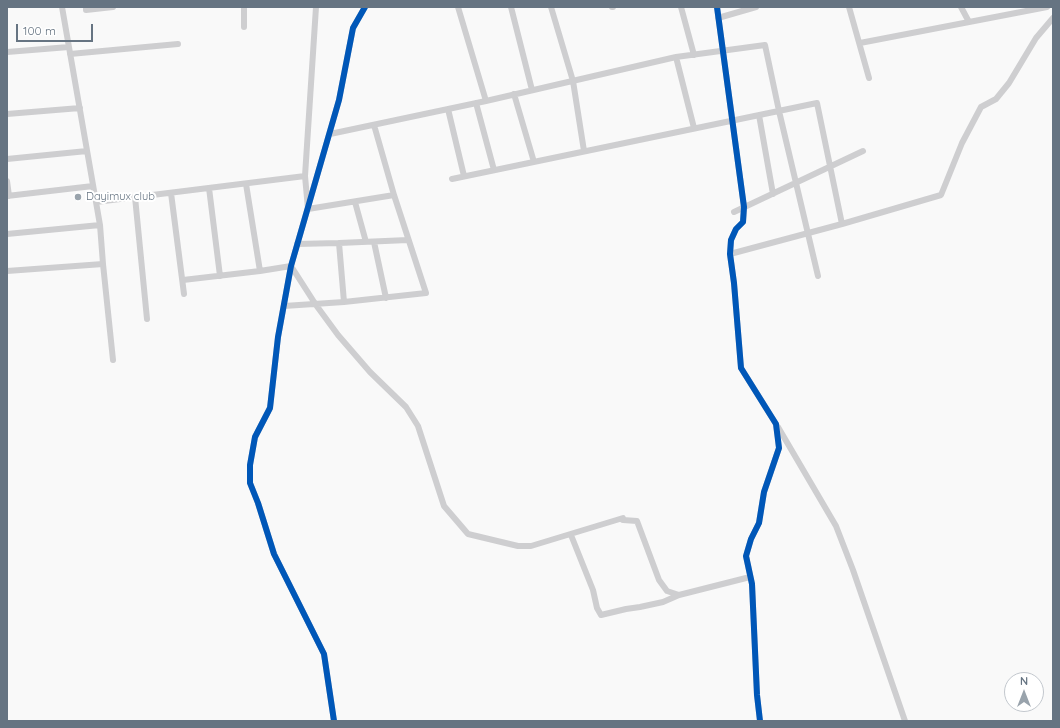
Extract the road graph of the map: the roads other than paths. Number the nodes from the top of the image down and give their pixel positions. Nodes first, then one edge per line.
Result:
1 (62, 7) edge
2 (86, 7) edge
3 (108, 7) edge
4 (244, 7) edge
5 (316, 7) edge
6 (364, 7) edge
7 (458, 7) edge
8 (511, 7) edge
9 (551, 7) edge
10 (681, 7) edge
11 (717, 7) edge
12 (756, 7) edge
13 (849, 7) edge
14 (961, 7) edge
15 (1046, 7) edge
16 (1053, 15) edge
17 (718, 18) junction
18 (1053, 18) edge
19 (969, 22) junction
20 (244, 27) dead end
21 (860, 43) junction
22 (178, 44) dead end
23 (69, 47) junction
24 (723, 51) junction
25 (7, 52) edge
26 (70, 54) junction
27 (694, 55) junction
28 (676, 57) junction
29 (870, 78) dead end
30 (573, 81) junction
31 (532, 90) junction
32 (514, 94) junction
33 (486, 101) junction
34 (476, 103) junction
35 (80, 108) junction
36 (448, 109) junction
37 (780, 111) junction
38 (7, 114) edge
39 (759, 115) junction
40 (732, 120) junction
41 (374, 125) junction
42 (694, 128) junction
43 (330, 134) junction
44 (87, 151) junction
45 (584, 151) junction
46 (864, 151) dead end
47 (7, 159) edge
48 (534, 162) junction
49 (831, 167) junction
50 (494, 170) junction
51 (305, 176) junction
52 (464, 176) junction
53 (452, 179) dead end
54 (7, 181) edge
55 (797, 183) junction
56 (246, 184) junction
57 (93, 186) junction
58 (209, 188) junction
59 (172, 193) junction
60 (773, 194) junction
61 (394, 195) junction
62 (8, 196) edge
63 (135, 197) junction
64 (96, 202) junction
65 (355, 202) junction
66 (744, 208) junction
67 (308, 209) junction
68 (734, 212) dead end
69 (842, 224) junction
70 (100, 225) junction
71 (808, 233) junction
72 (7, 234) edge
73 (408, 240) junction
74 (366, 242) junction
75 (374, 242) junction
76 (338, 243) junction
77 (297, 244) junction
78 (730, 254) junction
79 (102, 264) junction
80 (291, 266) junction
81 (7, 271) edge
82 (260, 272) junction
83 (220, 276) junction
84 (818, 276) dead end
85 (182, 280) junction
86 (184, 294) dead end
87 (386, 298) junction
88 (344, 302) junction
89 (316, 305) junction
90 (284, 306) junction
91 (148, 319) dead end
92 (113, 360) dead end
93 (776, 424) junction
94 (572, 535) junction
95 (750, 577) junction
96 (679, 595) junction
97 (334, 721) edge
98 (760, 721) edge
99 (905, 721) edge

1 - 23 street
2 - 3 street
4 - 20 street
5 - 51 street
6 - 43 street
7 - 33 street
8 - 31 street
9 - 30 street
10 - 27 street
11 - 17 street
12 - 17 street
13 - 21 street
14 - 19 street
15 - 16 street
15 - 19 street
17 - 24 street
18 - 69 street
19 - 21 street
21 - 29 street
22 - 26 street
23 - 25 street
23 - 26 street
24 - 27 street
24 - 37 street
24 - 40 street
26 - 35 street
27 - 28 street
28 - 30 street
28 - 42 street
30 - 31 street
30 - 45 street
31 - 32 street
32 - 33 street
32 - 48 street
33 - 34 street
34 - 36 street
34 - 50 street
35 - 38 street
35 - 44 street
36 - 41 street
36 - 52 street
37 - 39 street
37 - 49 street
37 - 55 street
39 - 40 street
39 - 60 street
40 - 42 street
40 - 66 street
41 - 43 street
41 - 61 street
42 - 45 street
43 - 67 street
44 - 47 street
44 - 57 street
45 - 48 street
46 - 49 street
48 - 50 street
49 - 55 street
49 - 69 street
50 - 52 street
51 - 56 street
51 - 67 street
52 - 53 street
54 - 62 street
55 - 60 street
55 - 71 street
56 - 58 street
56 - 82 street
57 - 62 street
57 - 64 street
58 - 59 street
58 - 83 street
59 - 63 street
59 - 85 street
60 - 66 street
61 - 65 street
61 - 73 street
63 - 64 street
63 - 91 street
64 - 70 street
65 - 67 street
65 - 74 street
66 - 68 street
66 - 78 street
67 - 77 street
69 - 71 street
70 - 72 street
70 - 79 street
71 - 78 street
71 - 84 street
73 - 75 street
73 - 87 street
74 - 75 street
74 - 76 street
75 - 87 street
76 - 77 street
76 - 88 street
77 - 80 street
78 - 93 street
79 - 81 street
79 - 92 street
80 - 82 street
80 - 89 street
80 - 90 street
82 - 83 street
83 - 85 street
85 - 86 street
87 - 88 street
88 - 89 street
89 - 90 street
89 - 94 street
90 - 97 street
93 - 95 street
93 - 99 street
94 - 96 street
94 - 96 street
95 - 96 street
95 - 98 street

